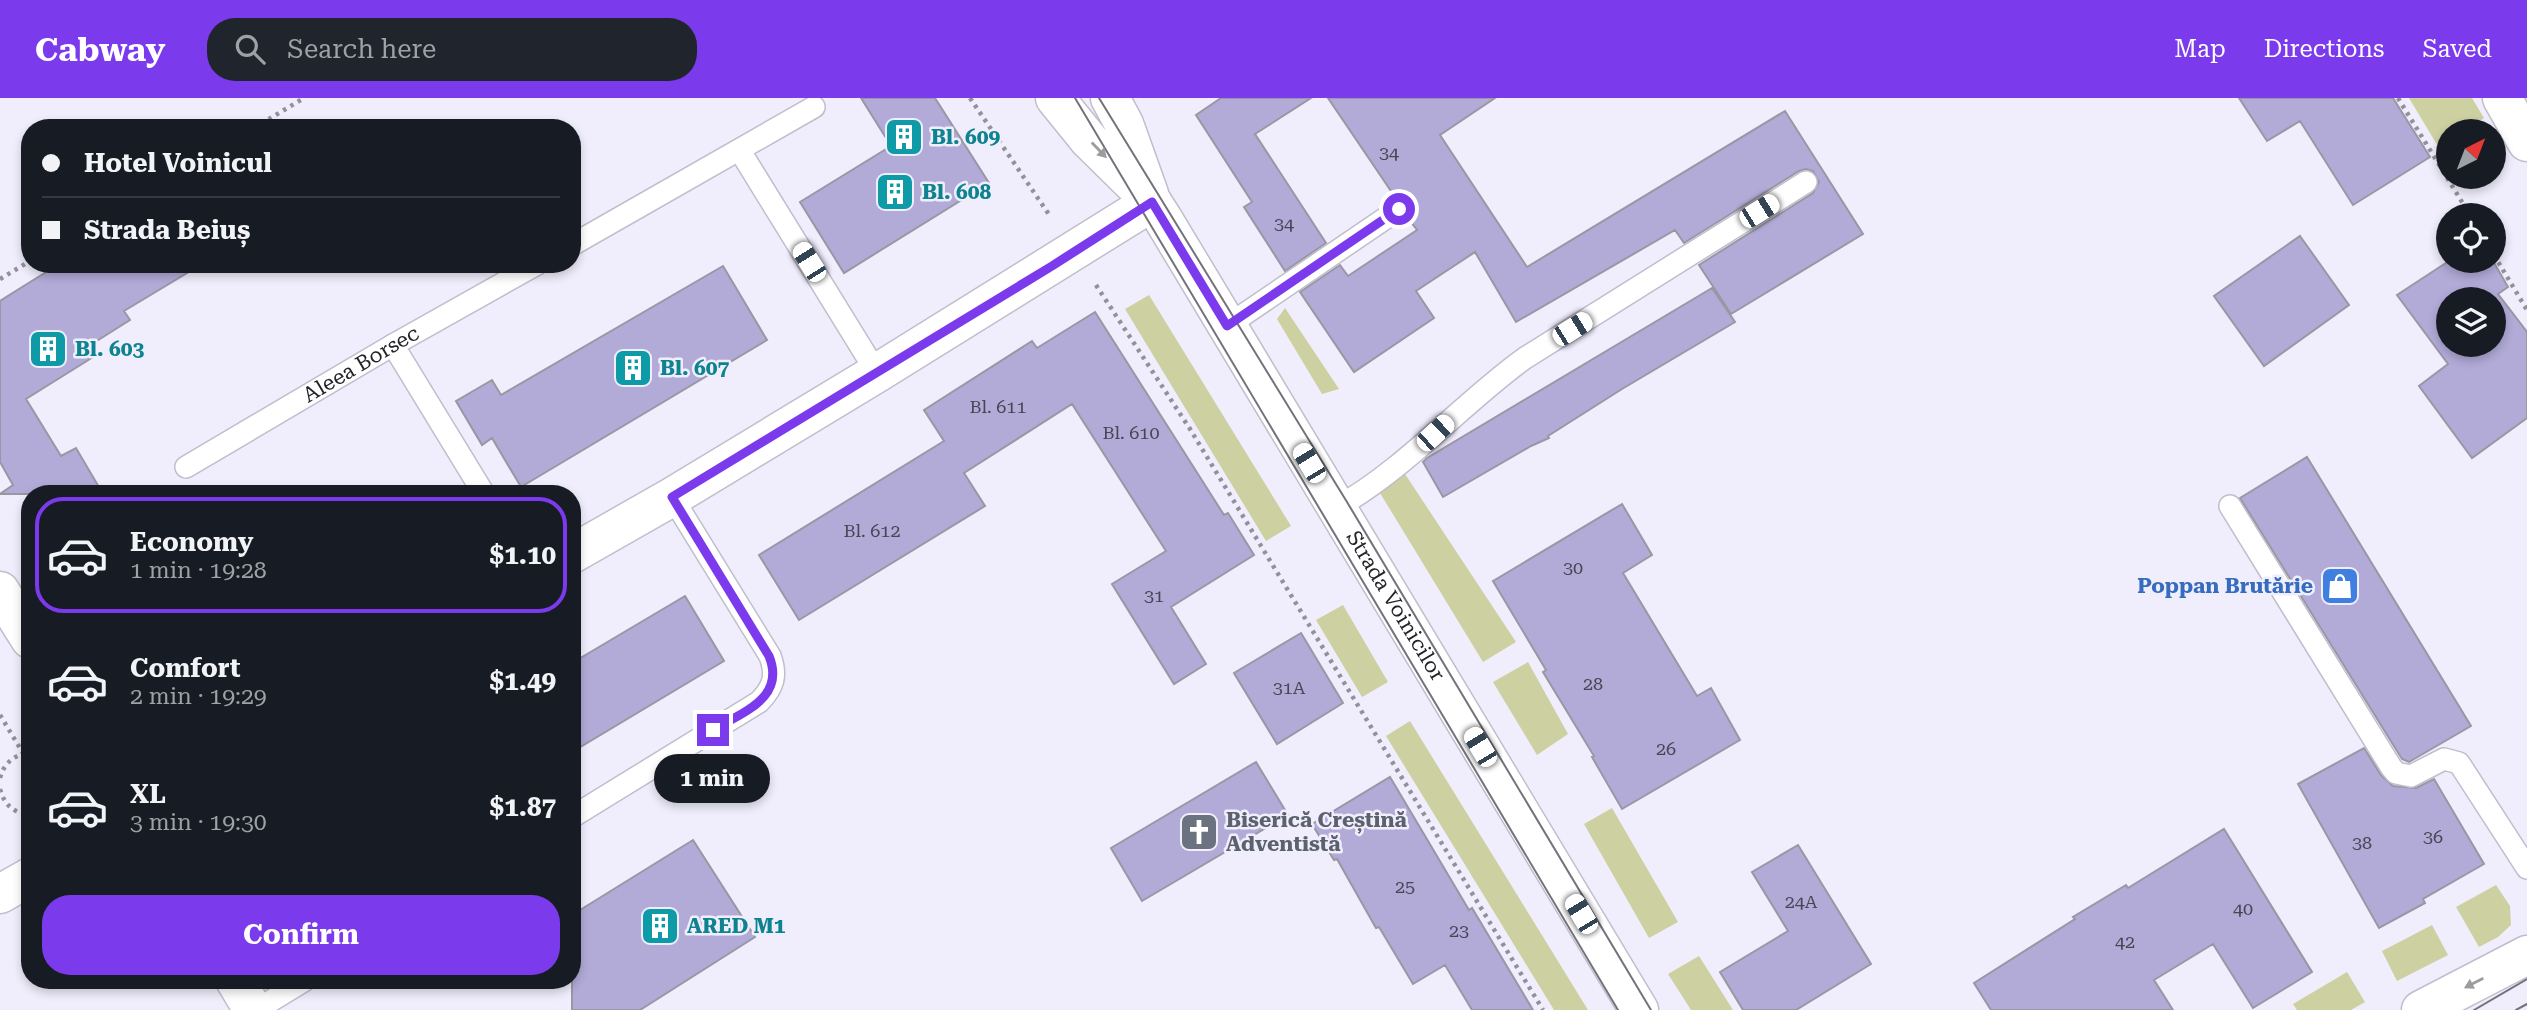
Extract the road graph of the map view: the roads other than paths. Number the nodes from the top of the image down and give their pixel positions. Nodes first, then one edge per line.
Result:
1 (1055, 98) edge
2 (1110, 98) edge
3 (2502, 98) edge
4 (814, 107) dead end
5 (2527, 142) edge
6 (740, 150) junction
7 (1806, 182) dead end
8 (1152, 202) junction
9 (1399, 209) dead end
10 (581, 240) edge
11 (521, 273) edge
12 (1227, 326) junction
13 (393, 345) junction
14 (877, 373) junction
15 (186, 467) dead end
16 (479, 485) edge
17 (672, 497) junction
18 (2230, 506) dead end
19 (1336, 508) junction
20 (581, 549) edge
21 (0, 591) edge
22 (21, 625) edge
23 (581, 811) edge
24 (2527, 868) edge
25 (21, 882) edge
26 (0, 894) edge
27 (2527, 956) edge
28 (241, 989) edge
29 (290, 989) edge
30 (255, 1010) edge
31 (1639, 1010) edge
32 (2421, 1010) edge

1 -> 8 main road, Strada Voinicilor
2 - 8 main road, Strada Voinicilor
3 - 5 main road
4 - 6 lane
6 - 10 lane
6 - 14 lane
7 - 19 lane
8 - 12 main road, Strada Voinicilor
8 - 14 main road
9 - 12 lane
11 - 13 lane, Aleea Borsec
12 - 19 main road, Strada Voinicilor
13 - 15 lane, Aleea Borsec
13 - 16 lane
14 - 17 main road
17 - 20 main road
17 - 23 lane
18 - 24 lane
19 - 31 main road, Strada Voinicilor
21 - 22 main road
25 - 26 main road
27 -> 32 main road
28 - 30 main road
29 - 30 lane

